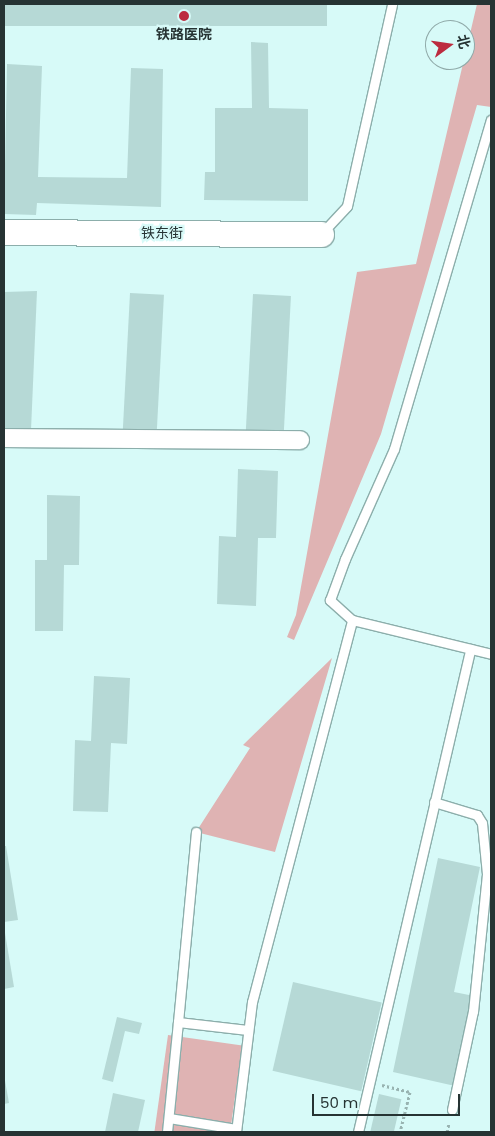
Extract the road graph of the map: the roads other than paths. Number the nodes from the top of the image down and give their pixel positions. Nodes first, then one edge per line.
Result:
1 (392, 4) edge
2 (491, 120) edge
3 (4, 232) edge
4 (321, 234) joint
5 (4, 438) edge
6 (300, 440) dead end
7 (352, 620) junction
8 (470, 649) junction
9 (491, 654) edge
10 (434, 802) junction
11 (196, 832) dead end
12 (178, 1022) junction
13 (248, 1030) junction
14 (452, 1110) dead end
15 (168, 1118) junction
16 (236, 1131) edge
17 (167, 1132) edge
18 (358, 1132) edge

1 - 4 lane
2 - 7 lane
3 - 4 street, 铁东街
5 - 6 street
7 - 8 lane
7 - 13 lane
8 - 9 lane
8 - 10 lane
10 - 14 lane
10 - 18 lane
11 - 12 lane
12 - 13 lane
12 - 15 lane
13 - 16 lane
15 - 16 lane
15 - 17 lane

